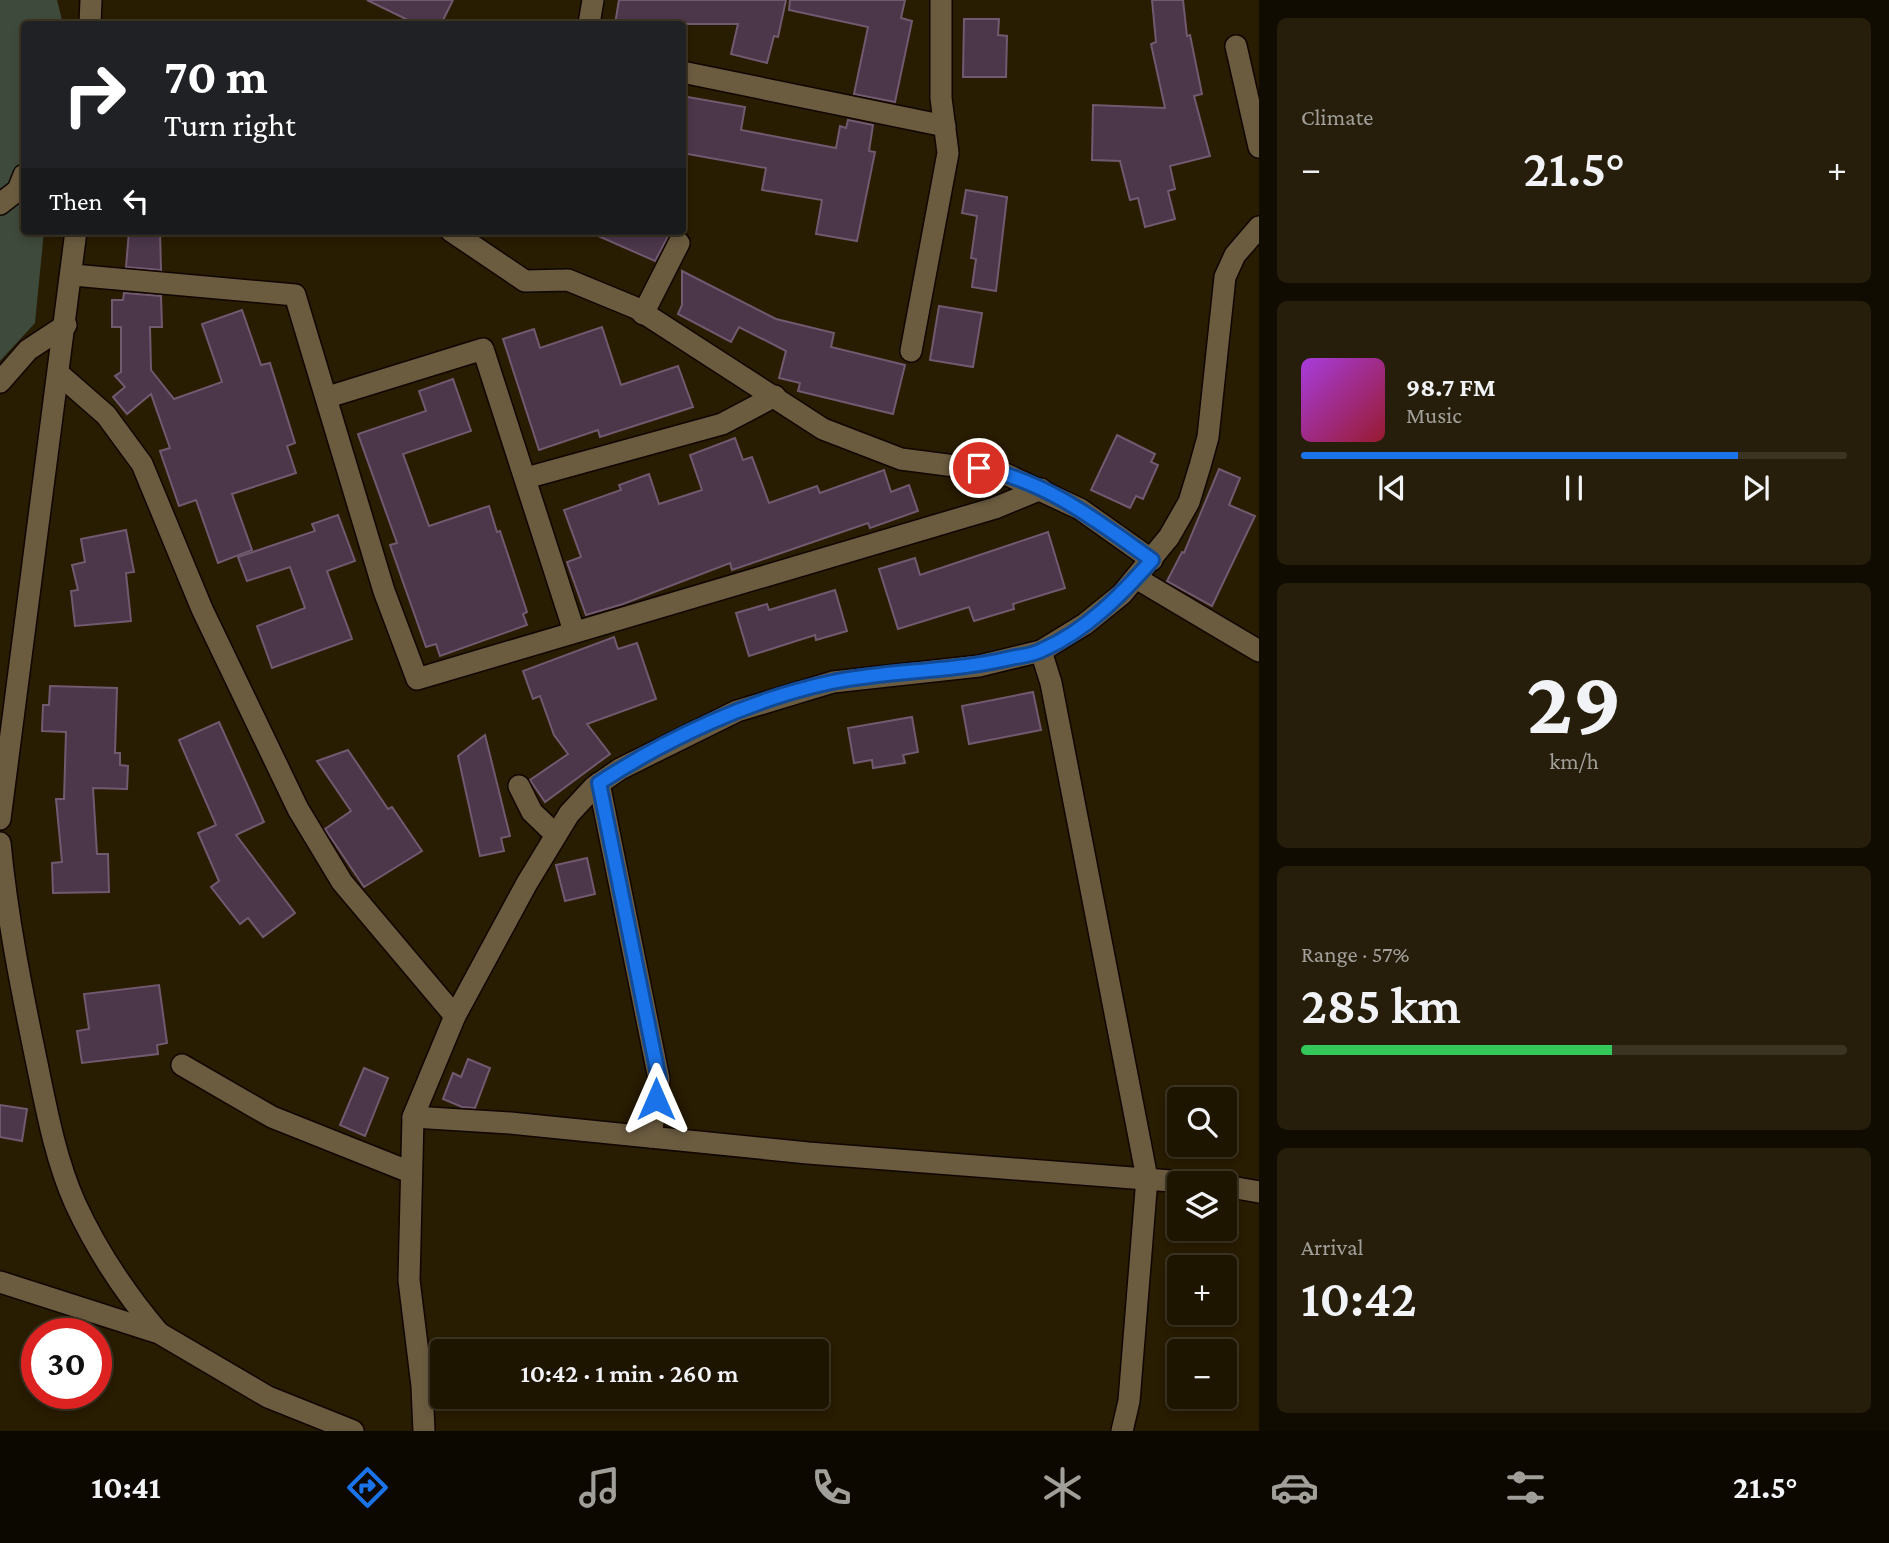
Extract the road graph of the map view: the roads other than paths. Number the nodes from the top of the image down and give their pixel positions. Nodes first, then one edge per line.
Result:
1 (91, 0) edge
2 (593, 0) edge
3 (941, 0) edge
4 (90, 21) edge
5 (590, 21) edge
6 (1236, 46) dead end
7 (686, 73) edge
8 (945, 126) junction
9 (1259, 147) edge
10 (21, 182) edge
11 (0, 204) edge
12 (1259, 227) edge
13 (76, 235) edge
14 (457, 235) edge
15 (679, 243) dead end
16 (73, 275) junction
17 (643, 314) junction
18 (66, 325) junction
19 (911, 351) dead end
20 (59, 374) junction
21 (0, 382) edge
22 (775, 396) junction
23 (328, 397) junction
24 (526, 478) junction
25 (1041, 489) junction
26 (1152, 560) junction
27 (1136, 578) junction
28 (574, 631) junction
29 (1041, 651) junction
30 (1259, 651) edge
31 (599, 783) junction
32 (519, 786) dead end
33 (0, 819) edge
34 (556, 835) junction
35 (0, 843) edge
36 (455, 1016) junction
37 (182, 1065) dead end
38 (413, 1117) junction
39 (651, 1138) junction
40 (410, 1172) junction
41 (1147, 1178) junction
42 (1167, 1180) edge
43 (1237, 1187) edge
44 (1259, 1192) edge
45 (0, 1282) edge
46 (159, 1333) junction
47 (353, 1431) edge
48 (424, 1431) edge
49 (1122, 1431) edge

1 - 4 street
2 - 5 street
3 - 8 street
6 - 9 street
7 - 8 street
8 - 19 street
10 - 11 street
12 - 26 street
13 - 16 street
14 - 17 street
15 - 17 street
16 - 18 street
16 - 23 street
17 - 22 street
18 - 20 street
18 - 21 street
20 - 33 street
20 - 36 street
22 - 24 street
22 - 25 street
23 - 24 street
23 - 28 street
24 - 28 street
25 - 26 street
25 - 28 street
26 - 27 street
27 - 29 street
27 - 30 street
29 - 31 street
29 - 41 street
31 - 34 street
31 - 39 street
32 - 34 street
34 - 36 street
35 - 46 street
36 - 38 street
37 - 40 street
38 - 39 street
38 - 40 street
39 - 41 street
40 - 48 street
41 - 42 street
41 - 49 street
43 - 44 street
45 - 46 street
46 - 47 street

